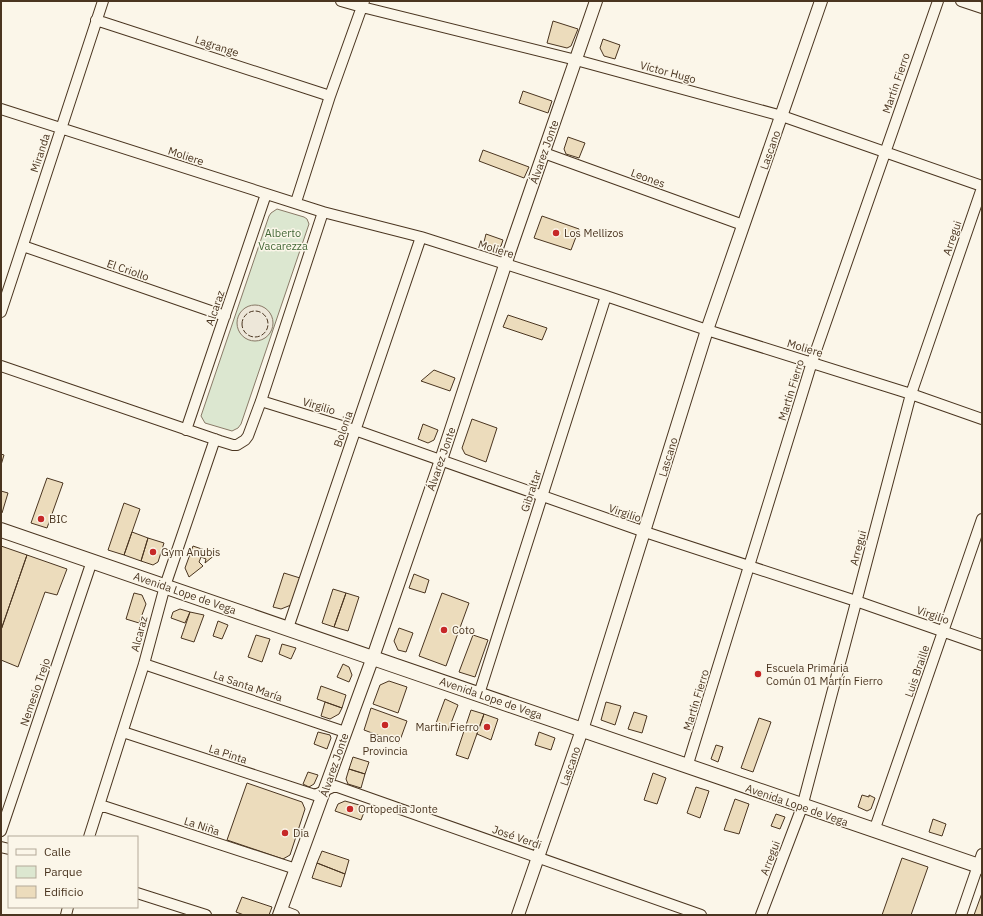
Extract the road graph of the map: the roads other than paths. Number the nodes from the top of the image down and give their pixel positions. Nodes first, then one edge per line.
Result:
1 (103, 1) edge
2 (341, 1) edge
3 (596, 1) edge
4 (821, 1) edge
5 (938, 1) edge
6 (961, 1) edge
7 (363, 4) edge
8 (982, 8) edge
9 (96, 20) junction
10 (576, 60) junction
11 (330, 96) junction
12 (1, 108) edge
13 (782, 116) junction
14 (61, 128) junction
15 (885, 152) junction
16 (544, 153) junction
17 (982, 187) edge
18 (266, 194) junction
19 (296, 202) junction
20 (323, 212) junction
21 (743, 225) junction
22 (421, 238) junction
23 (23, 246) junction
24 (505, 265) junction
25 (606, 296) junction
26 (1, 311) edge
27 (225, 316) junction
28 (707, 330) junction
29 (812, 362) junction
30 (1, 366) edge
31 (911, 394) junction
32 (261, 401) junction
33 (982, 419) edge
34 (186, 430) junction
35 (355, 430) junction
36 (214, 439) junction
37 (441, 460) junction
38 (542, 496) junction
39 (982, 520) edge
40 (1, 530) edge
41 (645, 532) junction
42 (92, 561) junction
43 (749, 566) junction
44 (165, 586) junction
45 (856, 601) junction
46 (288, 628) junction
47 (943, 631) junction
48 (982, 645) edge
49 (373, 657) junction
50 (144, 664) junction
51 (478, 694) junction
52 (582, 730) junction
53 (123, 732) junction
54 (345, 732) junction
55 (687, 767) junction
56 (325, 790) junction
57 (100, 805) junction
58 (802, 807) junction
59 (1, 831) edge
60 (874, 831) junction
61 (89, 836) edge
62 (538, 858) junction
63 (981, 862) edge
64 (296, 869) junction
65 (138, 893) edge
66 (280, 913) edge
67 (206, 915) edge
68 (294, 915) edge
69 (518, 915) edge
70 (701, 915) edge
71 (761, 915) edge
72 (960, 915) edge

1 - 9 street, Miranda
2 - 7 street, Víctor Hugo
3 - 10 street, Álvarez Jonte
4 - 13 street, Lascano
5 - 15 street, Martín Fierro
6 - 8 street
7 - 10 street, Víctor Hugo
7 - 11 street
9 - 11 street, Lagrange
9 - 14 street, Miranda
10 - 13 street, Víctor Hugo
10 - 16 street, Álvarez Jonte
11 - 19 street
12 - 14 street, Moliere
13 - 15 street, Víctor Hugo
13 - 21 street, Lascano
14 - 18 street, Moliere
14 - 23 street, Miranda
15 - 17 street, Víctor Hugo
15 - 29 street, Martín Fierro
16 - 21 street, Leones
16 - 24 street, Álvarez Jonte
17 - 31 street, Arregui
18 - 19 street, Moliere
18 - 27 street, Alcaraz
19 - 20 street, Moliere
20 - 22 street, Moliere
20 - 32 street
21 - 28 street, Lascano
22 - 24 street, Moliere
22 - 35 street, Bolonia
23 - 26 street, Miranda
23 - 27 street, El Criollo
24 - 25 street, Moliere
24 - 37 street, Álvarez Jonte
25 - 28 street, Moliere
25 - 38 street, Gibraltar
27 - 34 street, Alcaraz
28 - 29 street, Moliere
28 - 41 street, Lascano
29 - 31 street, Moliere
29 - 43 street, Martín Fierro
30 - 34 street
31 - 33 street, Moliere
31 - 45 street, Arregui
32 - 35 street, Virgilio
32 - 36 street
34 - 36 street
35 - 37 street, Virgilio
35 - 46 street, Bolonia
36 - 44 street, Alcaraz
37 - 38 street, Virgilio
37 - 49 street, Álvarez Jonte
38 - 41 street, Virgilio
38 - 51 street, Gibraltar
39 - 47 street, Luis Braille
40 - 42 main road, Avenida Lope de Vega
41 - 43 street, Virgilio
41 - 52 street, Lascano
42 - 44 main road, Avenida Lope de Vega
42 - 59 street, Nemesio Trejo
43 - 45 street, Virgilio
43 - 55 street, Martín Fierro
44 - 46 main road, Avenida Lope de Vega
44 - 50 street, Alcaraz
45 - 47 street, Virgilio
45 - 58 street, Arregui
46 - 49 main road, Avenida Lope de Vega
47 - 48 street, Virgilio
47 - 60 street, Luis Braille
49 - 51 main road, Avenida Lope de Vega
49 - 54 street, Álvarez Jonte
50 - 53 street, Alcaraz
50 - 54 street, La Santa María
51 - 52 main road, Avenida Lope de Vega
52 - 55 main road, Avenida Lope de Vega
52 - 62 street, Lascano
53 - 56 street, La Pinta
53 - 57 street, Alcaraz
54 - 56 street, Álvarez Jonte
55 - 58 main road, Avenida Lope de Vega
56 - 62 street, José Verdi
56 - 64 street, Álvarez Jonte
57 - 61 street, Alcaraz
57 - 64 street, La Niña
58 - 60 main road, Avenida Lope de Vega
58 - 71 street, Arregui
60 - 63 main road, Avenida Lope de Vega
62 - 69 street, Lascano
62 - 70 street, José Verdi
63 - 72 street
64 - 66 street, Álvarez Jonte
65 - 67 street
66 - 68 street

